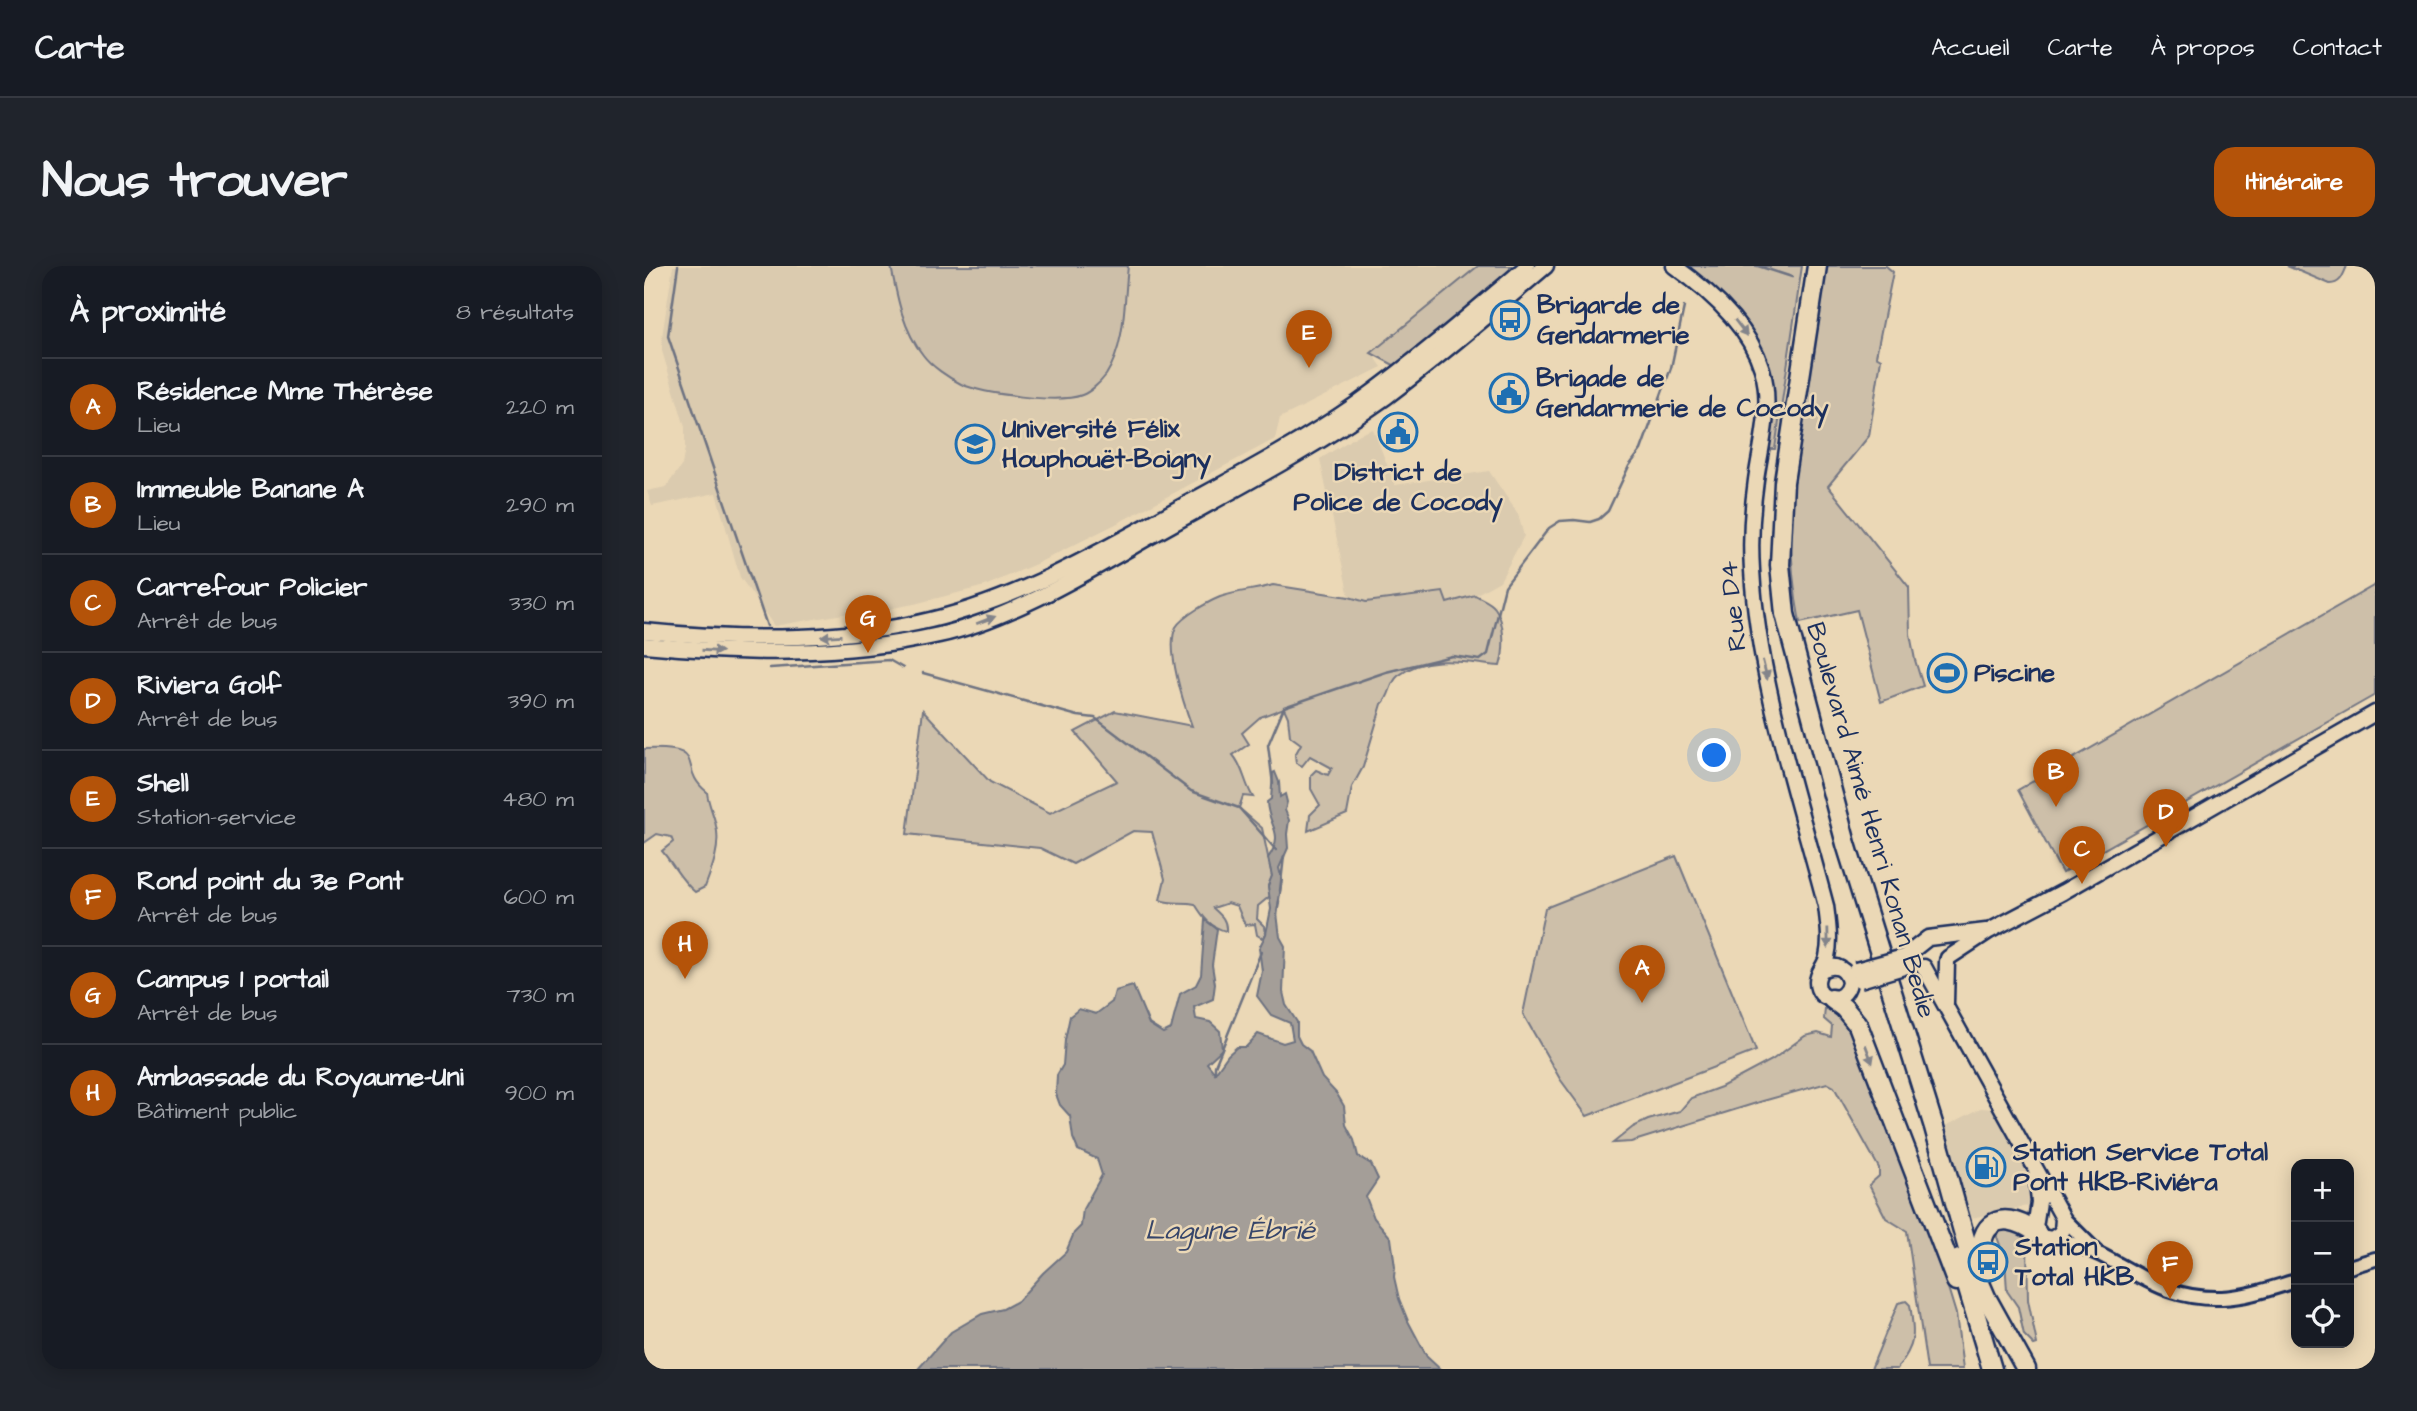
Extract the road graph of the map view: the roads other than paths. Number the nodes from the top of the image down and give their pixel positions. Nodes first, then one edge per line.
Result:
1 (1527, 266) edge
2 (1546, 266) edge
3 (1674, 266) edge
4 (1807, 266) edge
5 (1817, 266) edge
6 (1826, 266) edge
7 (1800, 382) junction
8 (644, 631) edge
9 (644, 645) edge
10 (2373, 716) edge
11 (1989, 931) junction
12 (1934, 938) junction
13 (1947, 960) junction
14 (1914, 964) junction
15 (1824, 969) junction
16 (1852, 977) junction
17 (1832, 999) junction
18 (1946, 1004) junction
19 (2036, 1170) junction
20 (2061, 1216) junction
21 (2037, 1225) junction
22 (2055, 1238) junction
23 (2099, 1254) junction
24 (2375, 1259) edge
25 (2354, 1265) edge
26 (2291, 1282) edge
27 (1997, 1317) junction
28 (1991, 1365) edge
29 (2026, 1369) edge

1 -> 8 main road
9 -> 2 main road
3 -> 15 main road, Rue D4
4 - 28 highway, Boulevard Aimé Henri Konan Bedie
5 - 7 highway, Boulevard Aimé Henri Konan Bedie
6 - 7 highway
7 - 27 highway, Boulevard Aimé Henri Konan Bedie
10 - 11 main road
11 - 12 main road
11 - 13 main road
12 - 13 main road
12 - 14 main road
13 - 14 main road
13 - 18 main road
14 - 16 main road, bridge
14 - 18 main road
15 - 16 main road
15 - 17 main road, Rue D4
16 - 17 main road
17 -> 28 highway
18 - 19 main road
19 - 20 main road
19 - 21 main road
20 - 21 main road
20 - 22 main road
20 - 23 street
21 - 22 main road
21 - 27 highway
22 - 23 street
23 - 26 street
24 - 25 street
27 - 29 highway, Boulevard Aimé Henri Konan Bedie

